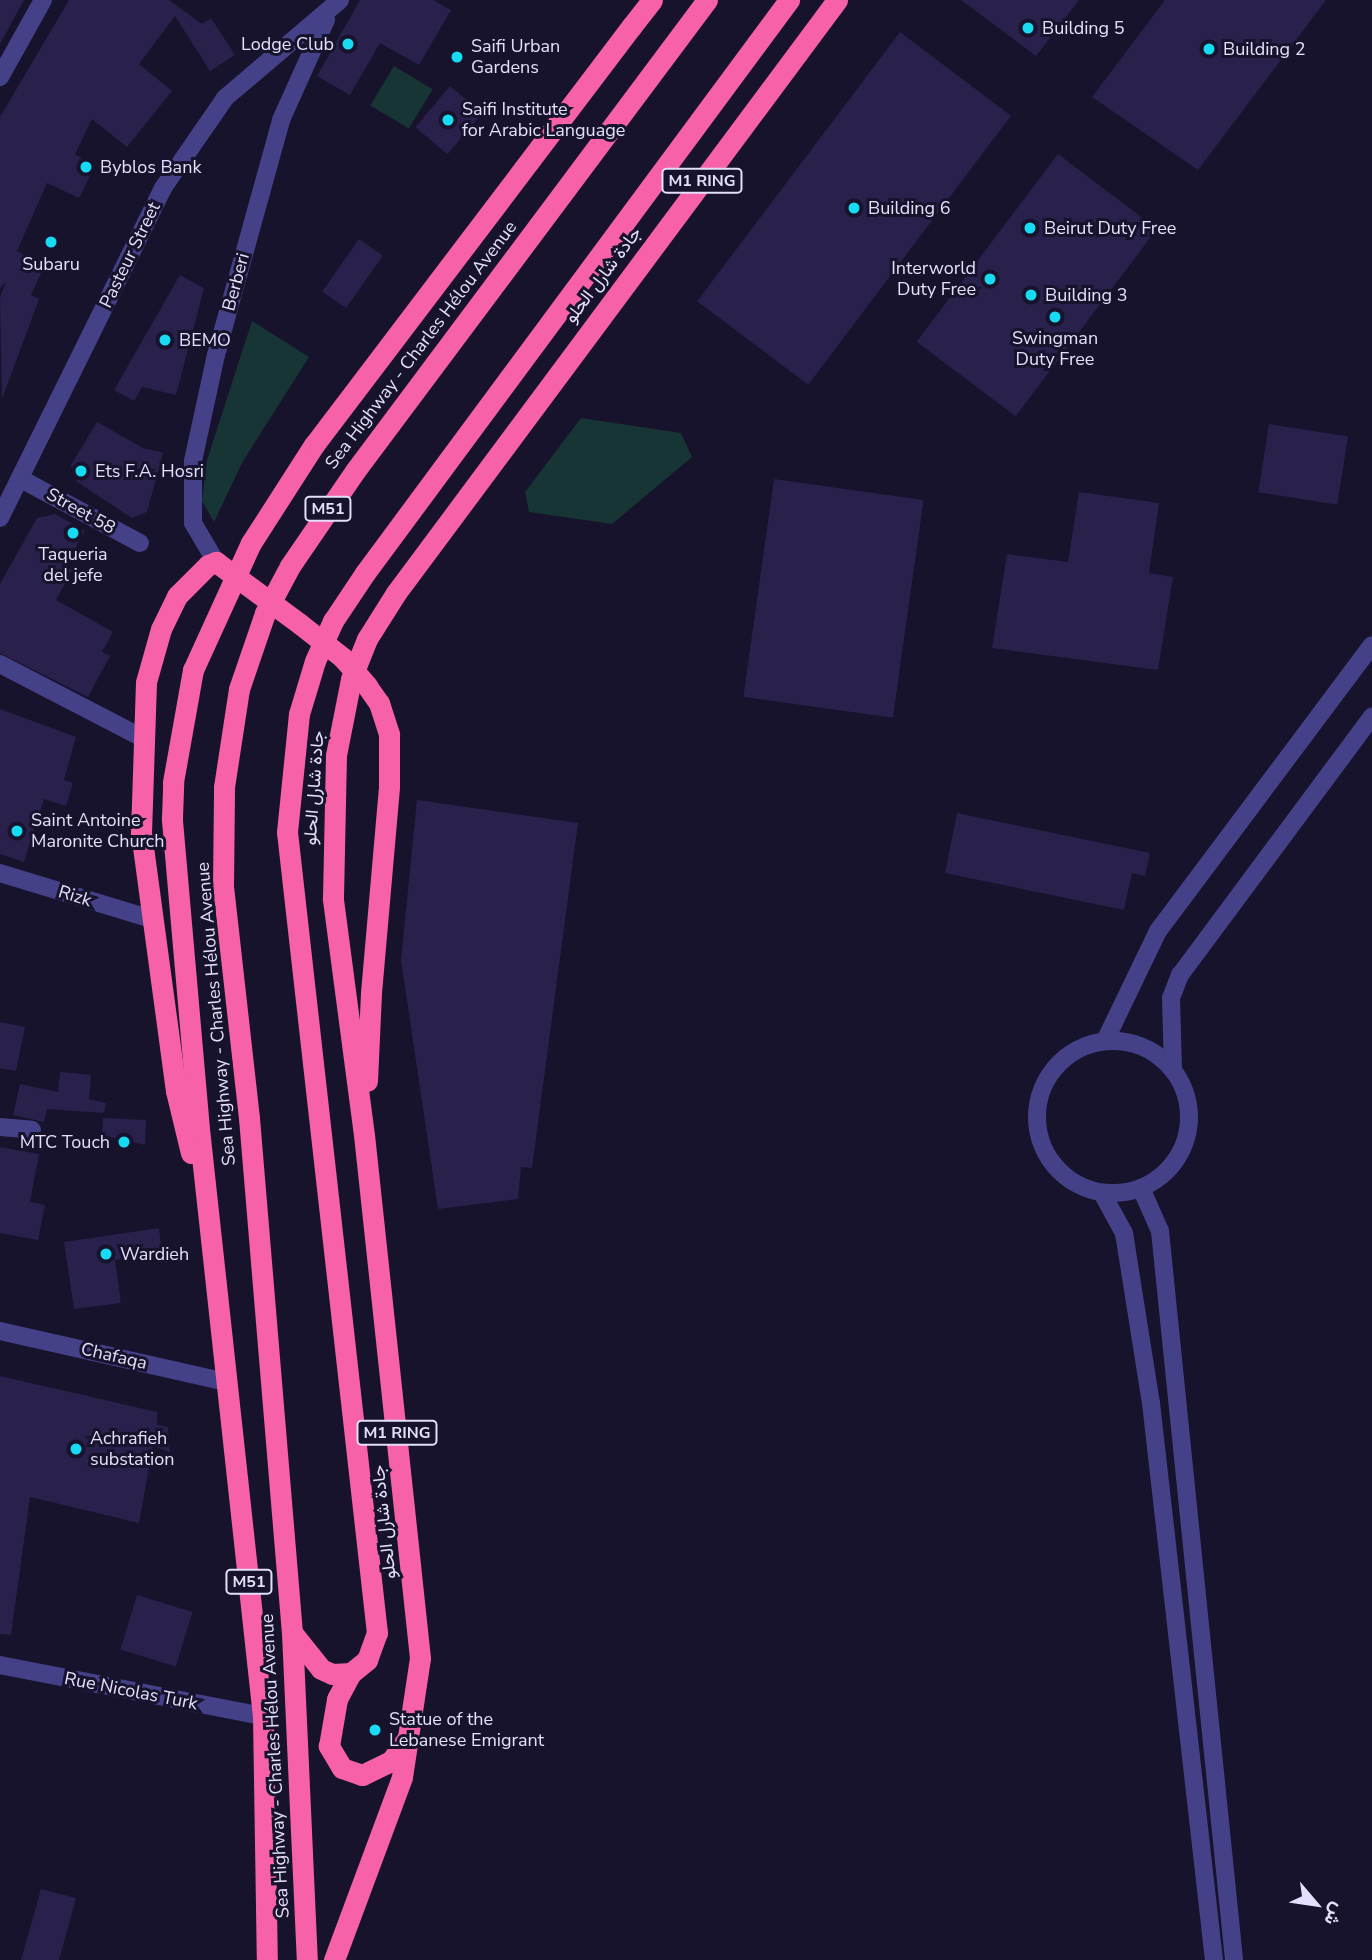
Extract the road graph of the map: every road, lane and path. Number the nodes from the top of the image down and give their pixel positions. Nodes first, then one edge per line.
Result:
1 (43, 0) edge
2 (650, 0) edge
3 (706, 0) edge
4 (789, 0) edge
5 (837, 0) edge
6 (337, 4) edge
7 (0, 77) edge
8 (21, 479) junction
9 (0, 518) edge
10 (140, 543) dead end
11 (216, 562) junction
12 (1372, 645) edge
13 (0, 663) edge
14 (1372, 716) edge
15 (141, 737) junction
16 (0, 873) edge
17 (151, 919) junction
18 (1105, 1041) junction
19 (1173, 1070) junction
20 (0, 1127) edge
21 (32, 1130) dead end
22 (364, 1135) junction
23 (1141, 1188) junction
24 (1102, 1193) junction
25 (207, 1206) junction
26 (0, 1331) edge
27 (227, 1382) junction
28 (292, 1633) junction
29 (0, 1665) edge
30 (351, 1672) junction
31 (263, 1716) junction
32 (412, 1732) junction
33 (267, 1960) edge
34 (307, 1960) edge
35 (334, 1960) edge
36 (1214, 1960) edge
37 (1234, 1960) edge

1 - 7 street
2 - 25 highway, Sea Highway - Charles Hélou Avenue / M51, bridge
3 - 28 highway, Sea Highway - Charles Hélou Avenue / M51, bridge
4 - 30 highway, جادة شارل الحلو
5 - 22 highway, جادة شارل الحلو / M1 RING
6 - 8 street, Pasteur Street
6 - 11 street, Berberi
8 - 9 street, Pasteur Street
8 - 10 street, Street 58
11 - 15 highway
11 - 22 highway, bridge
12 - 18 street
13 - 15 street
14 - 19 street
15 - 17 highway
16 - 17 street, Rizk
17 - 25 highway
18 - 19 street
18 - 24 street
19 - 23 street
20 - 21 street
22 - 32 highway, جادة شارل الحلو / M1 RING
23 - 24 street
23 - 37 street
24 - 36 street
25 - 27 highway, Sea Highway - Charles Hélou Avenue / M51
26 - 27 street, Chafaqa
27 - 31 highway, Sea Highway - Charles Hélou Avenue / M51
28 - 30 highway
28 - 34 highway, Sea Highway - Charles Hélou Avenue / M51
29 - 31 street, Rue Nicolas Turk
30 - 32 highway, جادة شارل الحلو
31 - 33 highway, Sea Highway - Charles Hélou Avenue / M51
32 - 35 highway, M1 RING

